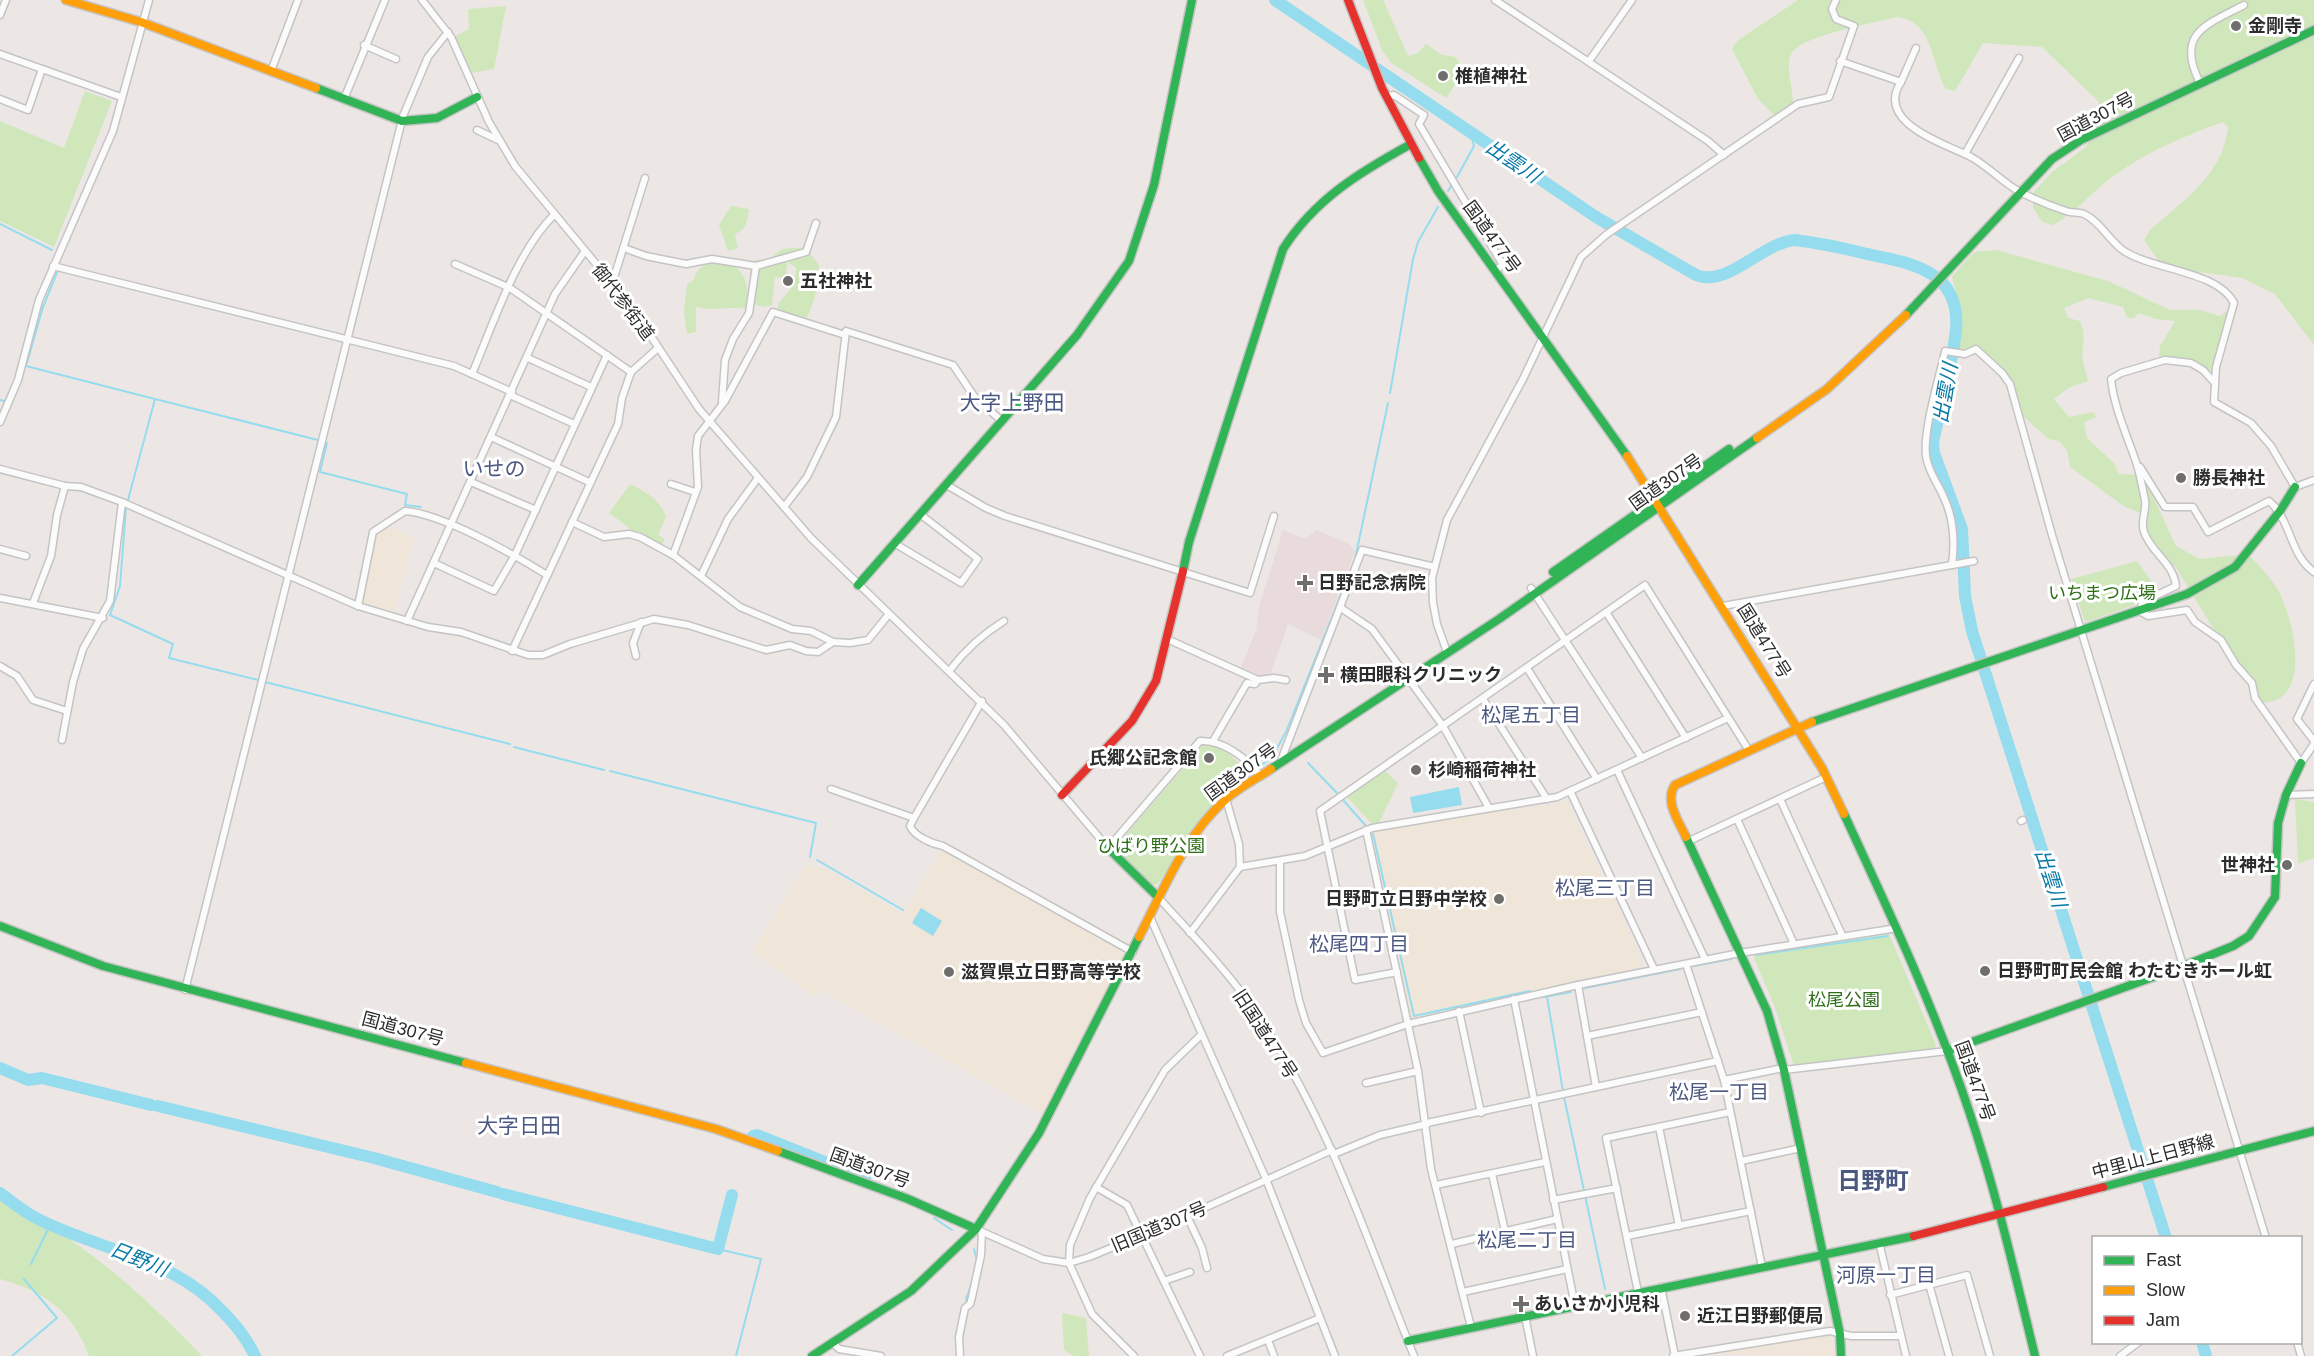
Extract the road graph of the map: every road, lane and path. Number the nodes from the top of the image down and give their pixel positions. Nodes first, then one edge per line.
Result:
1 (6, 0) edge
2 (66, 0) edge
3 (149, 0) edge
4 (298, 0) edge
5 (385, 0) edge
6 (422, 0) edge
7 (1192, 0) edge
8 (1348, 0) edge
9 (1495, 0) edge
10 (1632, 0) edge
11 (1836, 0) edge
12 (2244, 5) dead end
13 (0, 15) edge
14 (141, 22) junction
15 (2314, 30) edge
16 (448, 32) junction
17 (364, 45) junction
18 (1916, 48) dead end
19 (0, 54) edge
20 (2019, 58) dead end
21 (396, 59) dead end
22 (1589, 61) junction
23 (1840, 61) junction
24 (42, 69) junction
25 (271, 70) junction
26 (1901, 82) junction
27 (2200, 83) junction
28 (1387, 96) junction
29 (121, 97) junction
30 (477, 97) junction
31 (0, 99) edge
32 (344, 99) junction
33 (402, 121) junction
34 (477, 130) dead end
35 (499, 140) junction
36 (1411, 144) junction
37 (1965, 154) junction
38 (1724, 155) junction
39 (645, 178) dead end
40 (2021, 192) junction
41 (554, 215) junction
42 (816, 224) dead end
43 (624, 248) junction
44 (585, 251) junction
45 (455, 264) dead end
46 (53, 266) junction
47 (756, 266) junction
48 (1496, 270) junction
49 (612, 284) junction
50 (510, 288) junction
51 (548, 313) junction
52 (845, 334) junction
53 (1544, 335) junction
54 (349, 339) junction
55 (658, 348) junction
56 (606, 355) junction
57 (528, 358) junction
58 (631, 372) junction
59 (472, 374) junction
60 (2213, 381) junction
61 (591, 387) junction
62 (511, 394) junction
63 (721, 408) junction
64 (1001, 420) junction
65 (0, 422) edge
66 (710, 423) junction
67 (574, 424) junction
68 (491, 437) junction
69 (2136, 462) junction
70 (555, 466) junction
71 (0, 469) edge
72 (758, 478) junction
73 (2314, 480) edge
74 (471, 482) junction
75 (590, 482) junction
76 (671, 484) dead end
77 (945, 484) junction
78 (65, 486) junction
79 (2295, 487) junction
80 (695, 492) junction
81 (122, 502) junction
82 (1658, 503) junction
83 (784, 507) junction
84 (536, 510) junction
85 (2280, 511) junction
86 (920, 514) junction
87 (1274, 516) dead end
88 (572, 522) junction
89 (450, 526) junction
90 (894, 543) junction
91 (0, 549) edge
92 (514, 555) junction
93 (673, 555) junction
94 (26, 556) dead end
95 (1974, 561) dead end
96 (434, 563) junction
97 (1955, 565) junction
98 (1434, 567) junction
99 (1181, 570) junction
100 (2314, 572) edge
101 (547, 575) junction
102 (288, 576) junction
103 (701, 576) junction
104 (858, 585) junction
105 (1533, 591) junction
106 (0, 598) edge
107 (33, 603) junction
108 (358, 606) junction
109 (1722, 606) junction
110 (1341, 608) junction
111 (1606, 612) junction
112 (2141, 612) junction
113 (889, 614) junction
114 (103, 618) junction
115 (407, 621) junction
116 (1004, 621) dead end
117 (641, 622) junction
118 (2081, 631) junction
119 (1167, 639) junction
120 (1566, 640) junction
121 (833, 642) junction
122 (511, 651) junction
123 (1447, 651) junction
124 (636, 656) dead end
125 (0, 666) edge
126 (1527, 668) junction
127 (950, 670) junction
128 (1408, 678) junction
129 (1258, 680) junction
130 (1286, 680) dead end
131 (2314, 684) edge
132 (1483, 699) junction
133 (982, 701) junction
134 (68, 711) junction
135 (1728, 718) junction
136 (1443, 726) junction
137 (1798, 727) junction
138 (1686, 738) junction
139 (62, 740) dead end
140 (1214, 741) junction
141 (2314, 743) edge
142 (1748, 749) junction
143 (1642, 758) junction
144 (2301, 762) junction
145 (1280, 763) junction
146 (1256, 770) junction
147 (1617, 770) junction
148 (1826, 777) junction
149 (1597, 779) junction
150 (831, 789) dead end
151 (1570, 791) junction
152 (2314, 794) edge
153 (1062, 795) junction
154 (2286, 795) junction
155 (1226, 799) junction
156 (1546, 799) junction
157 (1780, 800) junction
158 (1489, 808) junction
159 (914, 818) junction
160 (1737, 819) junction
161 (1366, 830) junction
162 (1689, 841) junction
163 (1108, 848) junction
164 (1328, 848) junction
165 (1280, 861) junction
166 (1240, 867) junction
167 (1158, 897) junction
168 (1150, 916) junction
169 (0, 927) edge
170 (1898, 928) junction
171 (1190, 933) junction
172 (1842, 935) junction
173 (1794, 944) junction
174 (1133, 952) junction
175 (1740, 953) junction
176 (1705, 959) junction
177 (1686, 964) junction
178 (2181, 967) junction
179 (1654, 969) junction
180 (1397, 972) junction
181 (1578, 985) junction
182 (185, 990) junction
183 (1514, 999) junction
184 (1458, 1011) junction
185 (1702, 1012) junction
186 (1408, 1024) junction
187 (1201, 1035) junction
188 (1587, 1036) junction
189 (1947, 1051) junction
190 (1718, 1061) junction
191 (1784, 1069) junction
192 (1418, 1071) junction
193 (1724, 1080) junction
194 (1366, 1083) dead end
195 (1596, 1087) junction
196 (1532, 1099) junction
197 (1731, 1112) junction
198 (1481, 1113) junction
199 (1427, 1124) junction
200 (1659, 1127) junction
201 (2314, 1131) edge
202 (1801, 1148) junction
203 (2238, 1151) junction
204 (1333, 1152) junction
205 (1741, 1161) junction
206 (1545, 1162) junction
207 (1492, 1174) junction
208 (1266, 1179) junction
209 (1436, 1185) junction
210 (1096, 1187) junction
211 (1617, 1188) junction
212 (1553, 1200) junction
213 (1751, 1211) junction
214 (1187, 1216) junction
215 (2001, 1216) junction
216 (1557, 1219) junction
217 (1679, 1226) junction
218 (979, 1230) junction
219 (1505, 1231) junction
220 (1143, 1236) junction
221 (1627, 1236) junction
222 (2265, 1236) edge
223 (1879, 1242) junction
224 (1452, 1244) junction
225 (1823, 1254) junction
226 (1069, 1263) junction
227 (1762, 1267) junction
228 (1207, 1268) dead end
229 (1567, 1269) junction
230 (1190, 1272) dead end
231 (1164, 1281) junction
232 (1929, 1284) junction
233 (1661, 1287) junction
234 (1463, 1292) junction
235 (1638, 1292) junction
236 (1890, 1295) junction
237 (1575, 1305) junction
238 (1525, 1316) junction
239 (1320, 1318) junction
240 (1471, 1327) junction
241 (1840, 1335) junction
242 (1901, 1336) junction
243 (1268, 1340) junction
244 (1408, 1341) junction
245 (834, 1344) junction
246 (2136, 1344) edge
247 (812, 1356) edge
248 (881, 1356) edge
249 (960, 1356) edge
250 (1134, 1356) edge
251 (1200, 1356) edge
252 (1227, 1356) edge
253 (1274, 1356) edge
254 (1335, 1356) edge
255 (1414, 1356) edge
256 (1533, 1356) edge
257 (1674, 1356) edge
258 (1841, 1356) edge
259 (1906, 1356) edge
260 (1949, 1356) edge
261 (1990, 1356) edge
262 (2035, 1356) edge
263 (2120, 1356) edge

1 - 13 street
2 - 14 main road
3 - 14 street
4 - 25 street
5 - 17 street
6 - 16 street, 御代参街道
7 - 64 main road
8 - 28 main road, 国道477号
9 - 22 street
10 - 22 street
11 - 23 street
12 - 27 street
14 - 25 main road
14 - 29 street
15 - 27 main road, 国道307号
16 - 30 street, 御代参街道
16 - 33 street
17 - 21 street
17 - 32 street
18 - 26 street
19 - 24 street
20 - 37 street
22 - 38 street
23 - 26 street
23 - 38 street
24 - 29 street
24 - 31 street
25 - 32 main road
26 - 37 street
27 - 40 main road, 国道307号
28 - 36 main road, 国道477号
28 - 48 street
29 - 46 street
30 - 33 main road
30 - 35 street, 御代参街道
32 - 33 main road
33 - 54 street
34 - 35 street
35 - 41 street, 御代参街道
36 - 48 main road, 国道477号
36 - 99 main road
37 - 40 street
38 - 53 street
39 - 43 street
40 - 60 street
40 - 82 main road, 国道307号
41 - 44 street, 御代参街道
41 - 50 street
42 - 47 street
43 - 47 street
43 - 49 street
44 - 49 street, 御代参街道
44 - 51 street
45 - 50 street
46 - 54 street
46 - 65 street
47 - 63 street
48 - 53 main road, 国道477号
49 - 55 street, 御代参街道
50 - 51 street
50 - 59 street
51 - 56 street
51 - 57 street
52 - 63 street
52 - 64 street
52 - 83 street
53 - 82 main road, 国道477号
53 - 98 street
54 - 59 street
54 - 102 street
55 - 58 street, 御代参街道
55 - 66 street
56 - 58 street
56 - 61 street
57 - 61 street
57 - 62 street
58 - 75 street
59 - 62 street
60 - 69 street
60 - 79 street
61 - 67 street
62 - 67 street
62 - 68 street
63 - 66 street
64 - 77 main road
66 - 72 street
66 - 80 street
67 - 70 street
68 - 70 street
68 - 74 street
69 - 85 street
69 - 112 street
70 - 75 street
70 - 84 street
71 - 78 street
72 - 83 street
72 - 103 street
73 - 79 street
74 - 84 street
74 - 89 street
75 - 88 street
76 - 80 street
77 - 86 main road
77 - 99 street
78 - 81 street
78 - 107 street
79 - 85 main road
80 - 93 street
81 - 102 street
81 - 114 street
82 - 105 main road, 国道307号
82 - 109 main road, 国道477号
83 - 104 street
84 - 92 street
85 - 100 street
85 - 112 main road
86 - 90 main road
86 - 90 street
87 - 99 street
88 - 93 street
88 - 101 street
89 - 92 street
89 - 96 street
89 - 108 street
90 - 104 main road
91 - 94 street
92 - 96 street
92 - 101 street
93 - 103 street
95 - 97 street
96 - 115 street
97 - 109 street
97 - 118 street
98 - 110 street
98 - 123 street
99 - 119 main road
101 - 122 street
102 - 108 street
102 - 182 street
103 - 121 street
104 - 113 street
105 - 120 street
105 - 123 main road, 国道307号
106 - 107 street
107 - 114 street
108 - 115 street
109 - 137 main road, 国道477号
110 - 128 street
110 - 145 street
111 - 120 street
111 - 135 street
111 - 138 street
112 - 118 main road
112 - 144 street
113 - 121 street
113 - 127 street
114 - 134 street
115 - 122 street
116 - 127 street
117 - 121 street
117 - 122 street
117 - 124 street
118 - 137 main road
118 - 178 street
119 - 129 street
119 - 153 main road
120 - 126 street
120 - 143 street
123 - 128 main road, 国道307号
125 - 134 street
126 - 132 street
126 - 149 street
127 - 133 street
128 - 136 street
128 - 145 main road, 国道307号
129 - 130 street
129 - 140 street
131 - 141 street
132 - 136 street
132 - 156 street
133 - 153 street
133 - 159 street
134 - 139 street
135 - 138 street
135 - 142 street
136 - 158 street
136 - 164 street
137 - 142 main road
137 - 148 main road, 国道477号
138 - 143 street
140 - 146 street
140 - 163 street
141 - 144 street
142 - 162 main road
143 - 147 street
144 - 154 main road
145 - 146 main road, 国道307号
146 - 155 main road, 国道307号
147 - 149 street
147 - 176 street
148 - 157 street
148 - 170 main road, 国道477号
149 - 151 street
150 - 159 street
151 - 156 street
151 - 179 street
152 - 154 street
153 - 163 street
154 - 178 main road
155 - 166 street
155 - 167 main road, 国道307号
156 - 158 street
157 - 160 street
157 - 172 street
158 - 161 street
159 - 174 street
160 - 162 street
160 - 173 street
161 - 164 street
161 - 180 street
162 - 175 main road
163 - 167 main road
164 - 165 street
164 - 180 street
165 - 166 street
165 - 186 street
166 - 171 street
167 - 168 main road, 国道307号
167 - 171 street, 旧国道477号
168 - 174 main road, 国道307号
168 - 187 street
169 - 182 main road, 国道307号
170 - 172 street
170 - 189 main road, 国道477号
171 - 204 street, 旧国道477号
172 - 173 street
173 - 175 street
174 - 218 main road, 国道307号
175 - 176 street
175 - 191 main road
176 - 177 street
177 - 179 street
177 - 185 street
178 - 189 main road
178 - 203 street
179 - 181 street
180 - 186 street
181 - 183 street
181 - 188 street
182 - 218 main road, 国道307号
183 - 184 street
183 - 196 street
184 - 186 street
184 - 198 street
185 - 188 street
185 - 190 street
186 - 192 street
187 - 208 street
187 - 210 street
188 - 195 street
189 - 191 street
189 - 215 main road, 国道477号
190 - 193 street
190 - 195 street, 旧国道307号
191 - 193 street
191 - 202 main road
192 - 194 street
192 - 199 street
193 - 197 street
195 - 196 street, 旧国道307号
196 - 198 street, 旧国道307号
196 - 206 street
197 - 200 street
197 - 205 street
198 - 199 street, 旧国道307号
199 - 204 street, 旧国道307号
199 - 209 street
200 - 211 street
200 - 217 street
201 - 203 main road, 中里山上日野線
202 - 205 street
202 - 225 main road
203 - 215 main road, 中里山上日野線
203 - 222 street
204 - 208 street, 旧国道307号
204 - 244 street
205 - 213 street
206 - 207 street
206 - 212 street
207 - 209 street
207 - 219 street
208 - 214 street, 旧国道307号
208 - 239 street
209 - 224 street
210 - 220 street
210 - 226 street
211 - 212 street
211 - 221 street
212 - 216 street
213 - 217 street
213 - 227 street
214 - 220 street, 旧国道307号
214 - 228 street
215 - 223 main road, 中里山上日野線
215 - 262 main road, 国道477号
216 - 219 street
216 - 229 street
217 - 221 street
218 - 226 street
218 - 245 main road
218 - 249 street
219 - 224 street
220 - 226 street, 旧国道307号
220 - 231 street
221 - 235 street
223 - 225 main road, 中里山上日野線
223 - 236 street
224 - 234 street
225 - 227 main road, 中里山上日野線
225 - 241 main road
226 - 250 street
227 - 233 main road, 中里山上日野線
229 - 234 street
229 - 237 street
230 - 231 street
231 - 251 street
232 - 236 street
232 - 260 street
232 - 261 street
233 - 235 main road, 中里山上日野線
233 - 257 street
234 - 240 street
235 - 237 main road, 中里山上日野線
236 - 242 street
237 - 238 main road, 中里山上日野線
238 - 240 main road, 中里山上日野線
238 - 256 street
239 - 243 street
239 - 254 street
240 - 244 main road, 中里山上日野線
241 - 242 street
241 - 257 street
241 - 258 main road
242 - 259 street
243 - 252 street
243 - 253 street
244 - 255 street
245 - 247 main road
245 - 248 street
246 - 263 street

